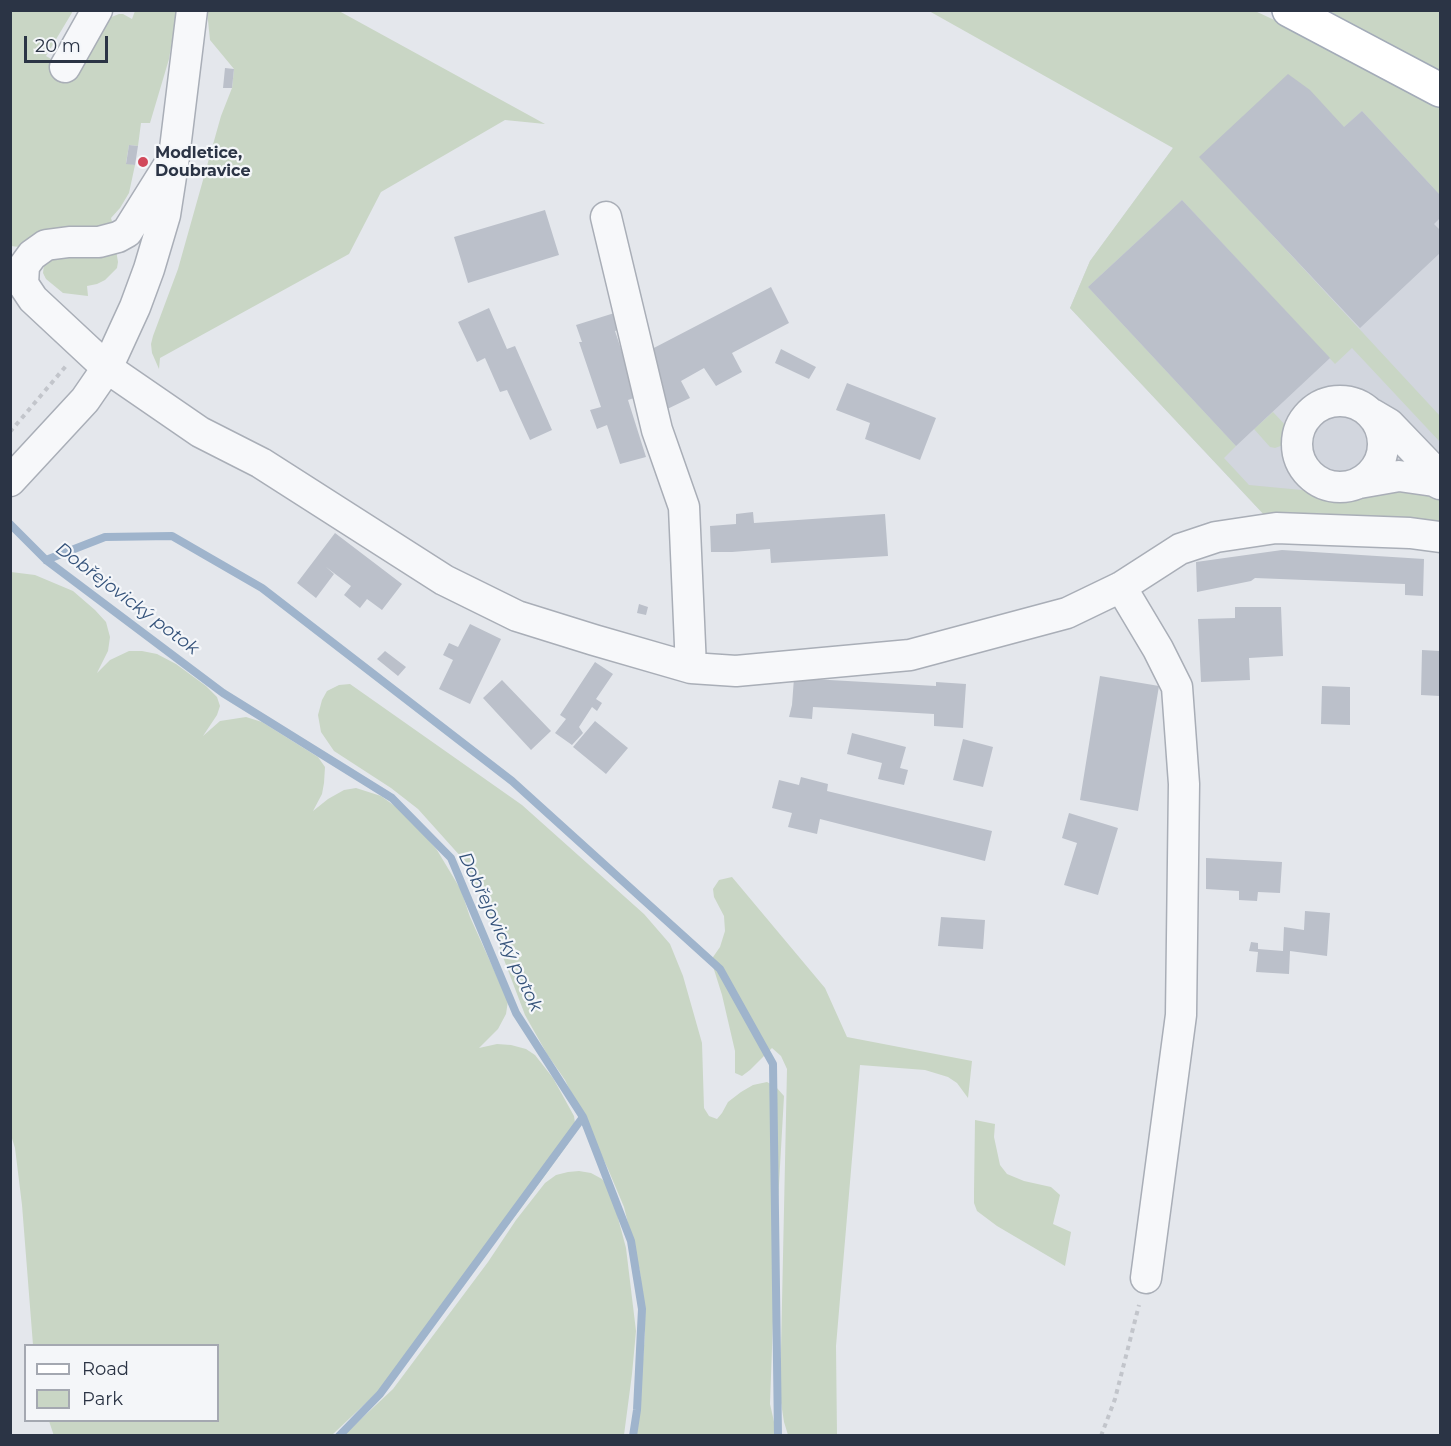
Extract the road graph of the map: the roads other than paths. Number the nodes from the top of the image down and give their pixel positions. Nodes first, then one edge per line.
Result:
1 (97, 10) edge
2 (192, 10) edge
3 (1289, 10) edge
4 (65, 67) dead end
5 (1440, 90) edge
6 (174, 157) junction
7 (606, 217) dead end
8 (107, 368) junction
9 (1368, 412) junction
10 (1440, 477) edge
11 (10, 481) edge
12 (1359, 483) junction
13 (1440, 484) edge
14 (1440, 537) edge
15 (1121, 587) junction
16 (691, 668) junction
17 (1146, 1278) road end

1 - 4 street
2 - 6 street
3 - 5 main road
6 - 8 street
6 - 8 street
7 - 16 street
8 - 11 street
8 - 16 street
9 - 10 street
9 - 12 street
9 - 12 street
12 - 13 street
14 - 15 street
15 - 16 street
15 - 17 street

